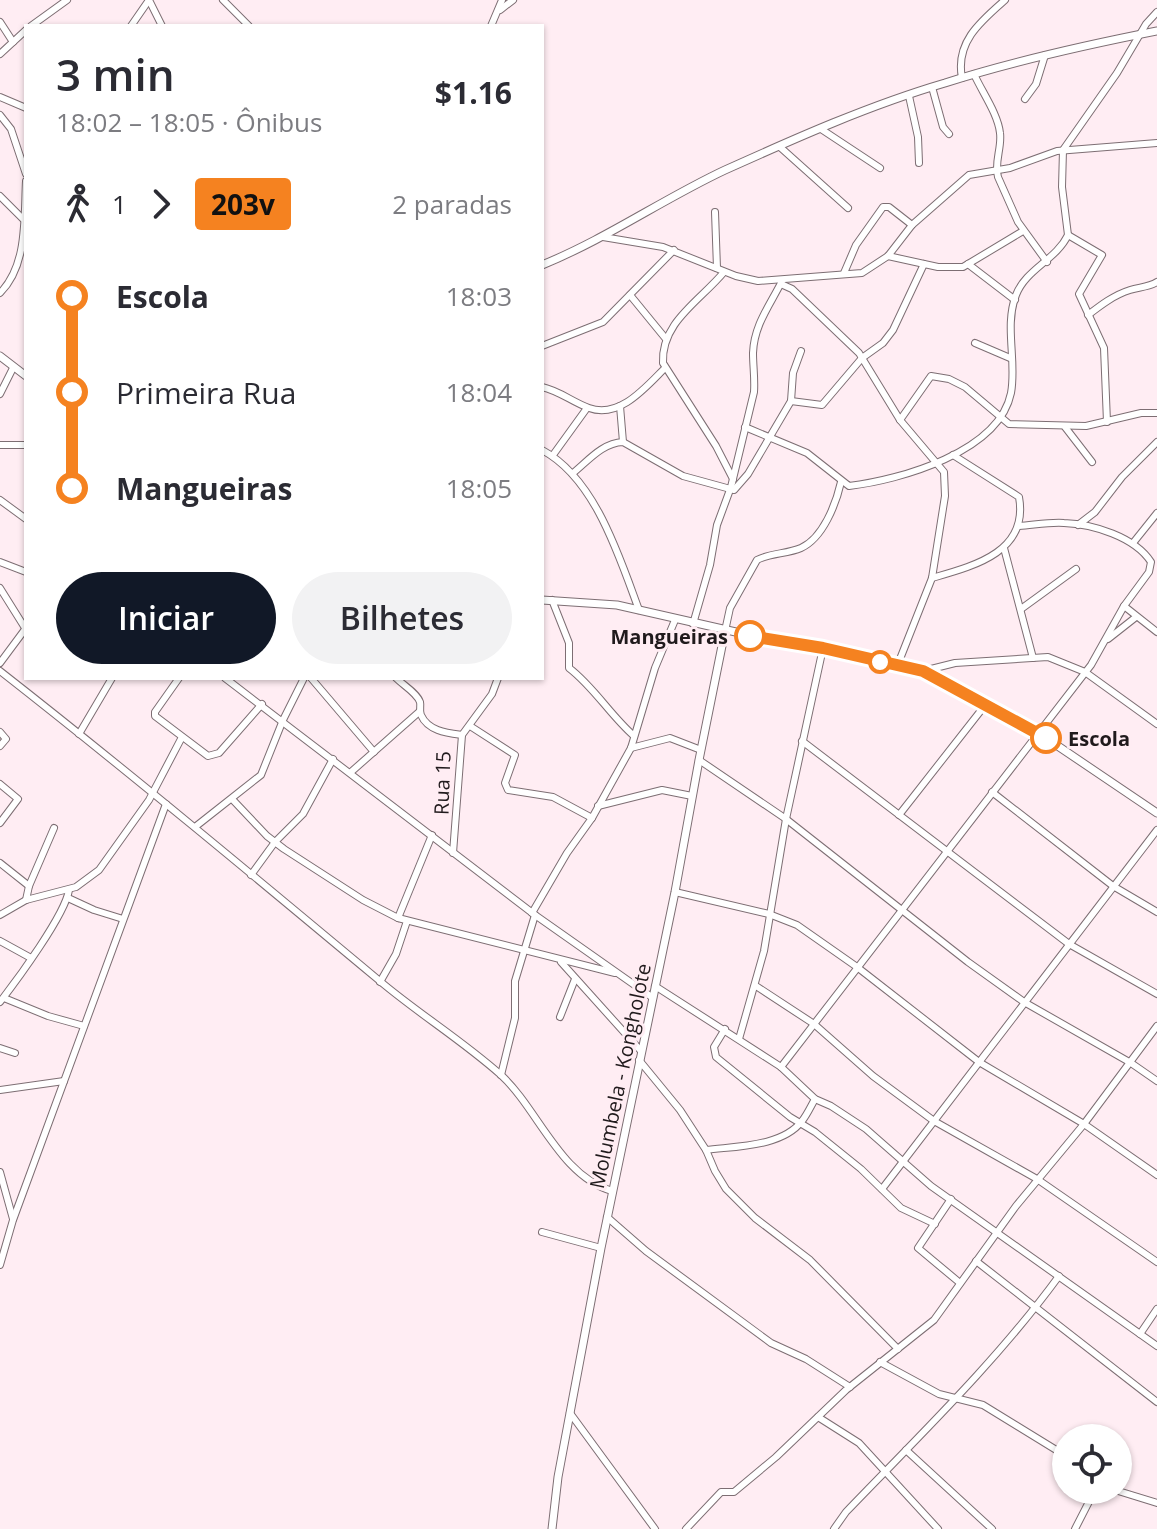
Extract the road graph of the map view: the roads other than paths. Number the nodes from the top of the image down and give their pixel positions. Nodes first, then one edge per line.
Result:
1 (67, 0) edge
2 (149, 0) edge
3 (223, 0) edge
4 (502, 0) edge
5 (513, 0) edge
6 (1005, 0) edge
7 (497, 12) junction
8 (1157, 12) edge
9 (0, 22) edge
10 (34, 24) edge
11 (132, 24) edge
12 (161, 24) edge
13 (247, 24) edge
14 (492, 24) edge
15 (1157, 31) edge
16 (24, 32) edge
17 (1140, 35) junction
18 (13, 42) junction
19 (0, 54) edge
20 (1045, 55) junction
21 (974, 74) junction
22 (962, 78) junction
23 (932, 87) junction
24 (909, 96) junction
25 (0, 97) edge
26 (1025, 99) dead end
27 (24, 107) edge
28 (1, 120) edge
29 (821, 129) junction
30 (949, 134) dead end
31 (1157, 143) edge
32 (780, 147) junction
33 (1063, 150) junction
34 (919, 163) dead end
35 (24, 168) edge
36 (880, 168) dead end
37 (996, 170) junction
38 (0, 196) edge
39 (24, 206) edge
40 (848, 208) dead end
41 (715, 212) dead end
42 (23, 219) junction
43 (912, 225) junction
44 (1023, 231) junction
45 (1068, 235) junction
46 (603, 237) junction
47 (674, 250) junction
48 (888, 256) junction
49 (1047, 262) junction
50 (544, 264) edge
51 (924, 264) junction
52 (968, 264) junction
53 (720, 270) junction
54 (844, 273) junction
55 (1157, 282) edge
56 (781, 283) junction
57 (0, 293) edge
58 (630, 295) junction
59 (1015, 300) junction
60 (1088, 315) junction
61 (666, 339) junction
62 (975, 343) dead end
63 (544, 345) edge
64 (801, 351) dead end
65 (0, 356) edge
66 (862, 358) junction
67 (1010, 358) junction
68 (13, 368) junction
69 (664, 369) junction
70 (24, 375) edge
71 (544, 388) edge
72 (0, 394) edge
73 (791, 401) junction
74 (620, 406) junction
75 (587, 408) junction
76 (1157, 413) edge
77 (1001, 419) junction
78 (900, 420) junction
79 (1107, 422) junction
80 (745, 427) junction
81 (1065, 427) junction
82 (770, 437) junction
83 (623, 442) junction
84 (1157, 442) edge
85 (0, 445) edge
86 (24, 445) edge
87 (544, 451) edge
88 (553, 455) junction
89 (953, 455) junction
90 (936, 461) junction
91 (1092, 462) dead end
92 (573, 473) junction
93 (733, 479) junction
94 (841, 482) junction
95 (729, 491) junction
96 (0, 500) edge
97 (1157, 513) edge
98 (24, 518) edge
99 (1078, 525) junction
100 (1019, 526) junction
101 (1133, 543) junction
102 (1004, 548) junction
103 (0, 562) edge
104 (1076, 569) dead end
105 (24, 571) edge
106 (932, 578) junction
107 (0, 588) edge
108 (544, 600) edge
109 (552, 600) junction
110 (1124, 606) junction
111 (1021, 609) junction
112 (639, 610) junction
113 (1136, 617) junction
114 (675, 620) junction
115 (693, 624) junction
116 (24, 625) edge
117 (24, 631) edge
118 (725, 631) junction
119 (1157, 632) edge
120 (749, 635) joint
121 (1103, 643) junction
122 (823, 648) junction
123 (1033, 658) junction
124 (0, 663) edge
125 (898, 664) junction
126 (0, 671) edge
127 (923, 671) junction
128 (1085, 672) junction
129 (111, 680) edge
130 (178, 680) edge
131 (228, 680) edge
132 (303, 680) edge
133 (313, 680) edge
134 (398, 680) edge
135 (497, 680) edge
136 (262, 704) junction
137 (986, 704) junction
138 (419, 712) junction
139 (283, 720) junction
140 (1157, 724) edge
141 (470, 726) junction
142 (0, 732) edge
143 (1038, 733) junction
144 (79, 734) junction
145 (462, 735) junction
146 (634, 736) junction
147 (182, 737) junction
148 (1046, 738) joint
149 (802, 741) junction
150 (0, 746) edge
151 (631, 748) junction
152 (701, 750) junction
153 (374, 752) junction
154 (333, 759) junction
155 (699, 760) junction
156 (351, 772) junction
157 (0, 784) edge
158 (992, 792) junction
159 (152, 794) junction
160 (692, 796) junction
161 (232, 799) junction
162 (166, 804) junction
163 (598, 806) junction
164 (1156, 810) edge
165 (899, 815) junction
166 (592, 818) junction
167 (786, 819) junction
168 (0, 823) edge
169 (195, 827) junction
170 (54, 828) dead end
171 (1157, 830) edge
172 (432, 835) junction
173 (275, 842) junction
174 (947, 851) junction
175 (453, 853) junction
176 (0, 863) edge
177 (251, 875) junction
178 (29, 886) junction
179 (1113, 886) junction
180 (69, 890) junction
181 (675, 892) junction
182 (68, 898) junction
183 (26, 900) junction
184 (901, 910) junction
185 (1157, 912) edge
186 (534, 914) junction
187 (769, 914) junction
188 (0, 915) edge
189 (398, 918) junction
190 (123, 919) junction
191 (407, 921) junction
192 (0, 941) edge
193 (1069, 944) junction
194 (525, 951) junction
195 (31, 958) junction
196 (561, 962) junction
197 (857, 967) junction
198 (618, 974) junction
199 (575, 979) junction
200 (380, 982) junction
201 (655, 986) junction
202 (756, 986) junction
203 (1157, 994) edge
204 (653, 998) junction
205 (2, 1000) edge
206 (1024, 1002) junction
207 (560, 1017) dead end
208 (814, 1024) junction
209 (84, 1026) junction
210 (1157, 1026) edge
211 (725, 1029) junction
212 (739, 1039) junction
213 (0, 1048) edge
214 (15, 1053) dead end
215 (640, 1055) junction
216 (979, 1062) junction
217 (1131, 1063) junction
218 (781, 1067) junction
219 (501, 1075) junction
220 (64, 1081) junction
221 (1157, 1081) edge
222 (0, 1090) edge
223 (815, 1099) junction
224 (934, 1121) junction
225 (800, 1124) junction
226 (1084, 1124) junction
227 (706, 1150) junction
228 (903, 1161) junction
229 (0, 1172) edge
230 (1157, 1175) edge
231 (1037, 1179) junction
232 (882, 1189) junction
233 (612, 1191) junction
234 (951, 1199) junction
235 (607, 1217) junction
236 (13, 1220) junction
237 (935, 1224) junction
238 (542, 1232) dead end
239 (997, 1232) junction
240 (3, 1245) edge
241 (601, 1248) junction
242 (976, 1261) junction
243 (1157, 1262) edge
244 (0, 1265) edge
245 (1059, 1276) junction
246 (960, 1283) junction
247 (1035, 1309) junction
248 (1157, 1309) edge
249 (1140, 1334) junction
250 (1157, 1346) edge
251 (898, 1349) junction
252 (880, 1362) junction
253 (850, 1387) junction
254 (953, 1398) junction
255 (1157, 1402) edge
256 (570, 1413) junction
257 (818, 1417) junction
258 (1052, 1447) edge
259 (906, 1450) junction
260 (886, 1471) junction
261 (1132, 1495) edge
262 (1157, 1503) edge
263 (1088, 1504) edge
264 (552, 1529) edge
265 (655, 1529) edge
266 (686, 1529) edge
267 (834, 1529) edge
268 (938, 1529) edge
269 (992, 1529) edge
270 (1075, 1529) edge

1 - 10 street
2 - 11 street
2 - 12 street
3 - 13 street
4 - 7 street
5 - 7 street
6 - 22 street
7 - 14 street
8 - 17 street
9 - 18 street
15 - 17 street
16 - 18 street
17 - 20 street
17 - 33 street
18 - 19 street
20 - 21 street
20 - 26 street
21 - 22 street
21 - 37 street
22 - 23 street
23 - 24 street
23 - 30 street
24 - 29 street
24 - 34 street
25 - 27 street
28 - 35 street
29 - 32 street
29 - 36 street
31 - 33 street
32 - 40 street
32 - 46 street
33 - 37 street
33 - 45 street
37 - 43 street
37 - 44 street
38 - 42 street
39 - 42 street
41 - 53 street
42 - 57 street
43 - 48 street
43 - 54 street
44 - 49 street
44 - 52 street
45 - 49 street
45 - 60 street
46 - 47 street
46 - 50 street
47 - 53 street
47 - 58 street
48 - 51 street
48 - 54 street
49 - 59 street
51 - 52 street
51 - 66 street
52 - 59 street
53 - 56 street
53 - 61 street
54 - 56 street
55 - 60 street
56 - 66 street
56 - 80 street
58 - 61 street
58 - 63 street
59 - 67 street
60 - 79 street
61 - 69 street
62 - 67 street
64 - 73 street
65 - 68 street
66 - 73 street
66 - 78 street
67 - 77 street
68 - 70 street
68 - 72 street
69 - 74 street
69 - 93 street
71 - 75 street
73 - 82 street
74 - 75 street
74 - 83 street
75 - 88 street
76 - 79 street
77 - 78 street
77 - 81 street
77 - 89 street
78 - 90 street
79 - 81 street
80 - 82 street
80 - 93 street
81 - 91 street
82 - 94 street
82 - 95 street
83 - 92 street
83 - 95 street
84 - 99 street
85 - 86 street
87 - 88 street
88 - 92 street
89 - 90 street
89 - 100 street
90 - 94 street
90 - 106 street
92 - 112 street
93 - 95 street
94 - 118 street
95 - 115 street
96 - 98 street
97 - 101 street
99 - 100 street
99 - 101 street
100 - 102 street
101 - 110 street
102 - 106 street
102 - 111 street
103 - 105 street
104 - 111 street
106 - 125 street
107 - 116 street
108 - 109 street
109 - 112 street
109 - 146 street
110 - 113 street
110 - 121 street
111 - 123 street
112 - 114 street
113 - 119 street
113 - 121 street
114 - 115 street
114 - 146 street
115 - 118 street
117 - 124 street
118 - 120 street
118 - 152 street, Molumbela - Kongholote
120 - 122 street
121 - 128 street
122 - 125 street
122 - 149 street
123 - 127 street
123 - 128 street
125 - 127 street
126 - 144 street
127 - 137 street
128 - 140 street
128 - 143 street
129 - 144 street
130 - 147 street
131 - 136 street
132 - 139 street
133 - 153 street
134 - 138 street
135 - 141 street, Rua 15
136 - 139 street
136 - 147 street
137 - 143 street
137 - 165 street
138 - 145 street
138 - 153 street
139 - 154 street
139 - 161 street
141 - 145 street, Rua 15
141 - 166 street
142 - 150 street
143 - 148 street
143 - 158 street
144 - 159 street
145 - 175 street, Rua 15
146 - 151 street
147 - 159 street
148 - 164 street
149 - 165 street
149 - 167 street
151 - 152 street
151 - 163 street
152 - 155 street, Molumbela - Kongholote
153 - 156 street
154 - 156 street
154 - 173 street
155 - 160 street, Molumbela - Kongholote
155 - 167 street
156 - 172 street
157 - 168 street
158 - 174 street
158 - 179 street
159 - 162 street
159 - 180 street
160 - 163 street
160 - 181 street, Molumbela - Kongholote
161 - 169 street
161 - 173 street
162 - 169 street
162 - 190 street
163 - 166 street
165 - 174 street
166 - 186 street
167 - 184 street
167 - 187 street
169 - 177 street
170 - 178 street
171 - 179 street
172 - 175 street
172 - 189 street
173 - 177 street
173 - 189 street
174 - 184 street
174 - 193 street
175 - 186 street
176 - 178 street
177 - 200 street
178 - 183 street
179 - 185 street
179 - 193 street
180 - 182 street
180 - 183 street
181 - 187 street
181 - 201 street, Molumbela - Kongholote
182 - 190 street
182 - 195 street
183 - 188 street
184 - 197 street
184 - 206 street
186 - 194 street
186 - 198 street
187 - 197 street
187 - 202 street
189 - 191 street
190 - 209 street
191 - 194 street
191 - 200 street
192 - 195 street
193 - 203 street
193 - 206 street
194 - 196 street
194 - 219 street
195 - 205 street
196 - 198 street
196 - 199 street
197 - 208 street
197 - 216 street
198 - 204 street
199 - 207 street
199 - 215 street
200 - 219 street
201 - 204 street, Molumbela - Kongholote
201 - 211 street
202 - 208 street
202 - 212 street
204 - 215 street, Molumbela - Kongholote
205 - 209 street
206 - 216 street
206 - 217 street
208 - 218 street
208 - 224 street
209 - 220 street
210 - 217 street
211 - 212 street
211 - 225 street
212 - 218 street
213 - 214 street
215 - 227 street
215 - 233 street, Molumbela - Kongholote
216 - 224 street
216 - 226 street
217 - 221 street
217 - 226 street
218 - 223 street
219 - 233 street
220 - 222 street
220 - 236 street
223 - 225 street
223 - 228 street
224 - 228 street
224 - 231 street
225 - 227 street
225 - 232 street
226 - 230 street
226 - 231 street
227 - 251 street
228 - 232 street
228 - 234 street
229 - 236 street
231 - 239 street
231 - 243 street
232 - 237 street
233 - 235 street, Molumbela - Kongholote
234 - 237 street
234 - 239 street
235 - 241 street, Molumbela - Kongholote
235 - 253 street
236 - 240 street
237 - 246 street
238 - 241 street
239 - 242 street
239 - 245 street
240 - 244 street
241 - 256 street, Molumbela - Kongholote
242 - 246 street
242 - 247 street
245 - 247 street
245 - 249 street
246 - 251 street
247 - 254 street
247 - 255 street
248 - 249 street
249 - 250 street
251 - 252 street
252 - 253 street
252 - 254 street
253 - 257 street
254 - 258 street
254 - 259 street
256 - 264 street, Molumbela - Kongholote
256 - 265 street
257 - 260 street
257 - 266 street
259 - 260 street
259 - 269 street
260 - 267 street
260 - 268 street
261 - 262 street
263 - 270 street

